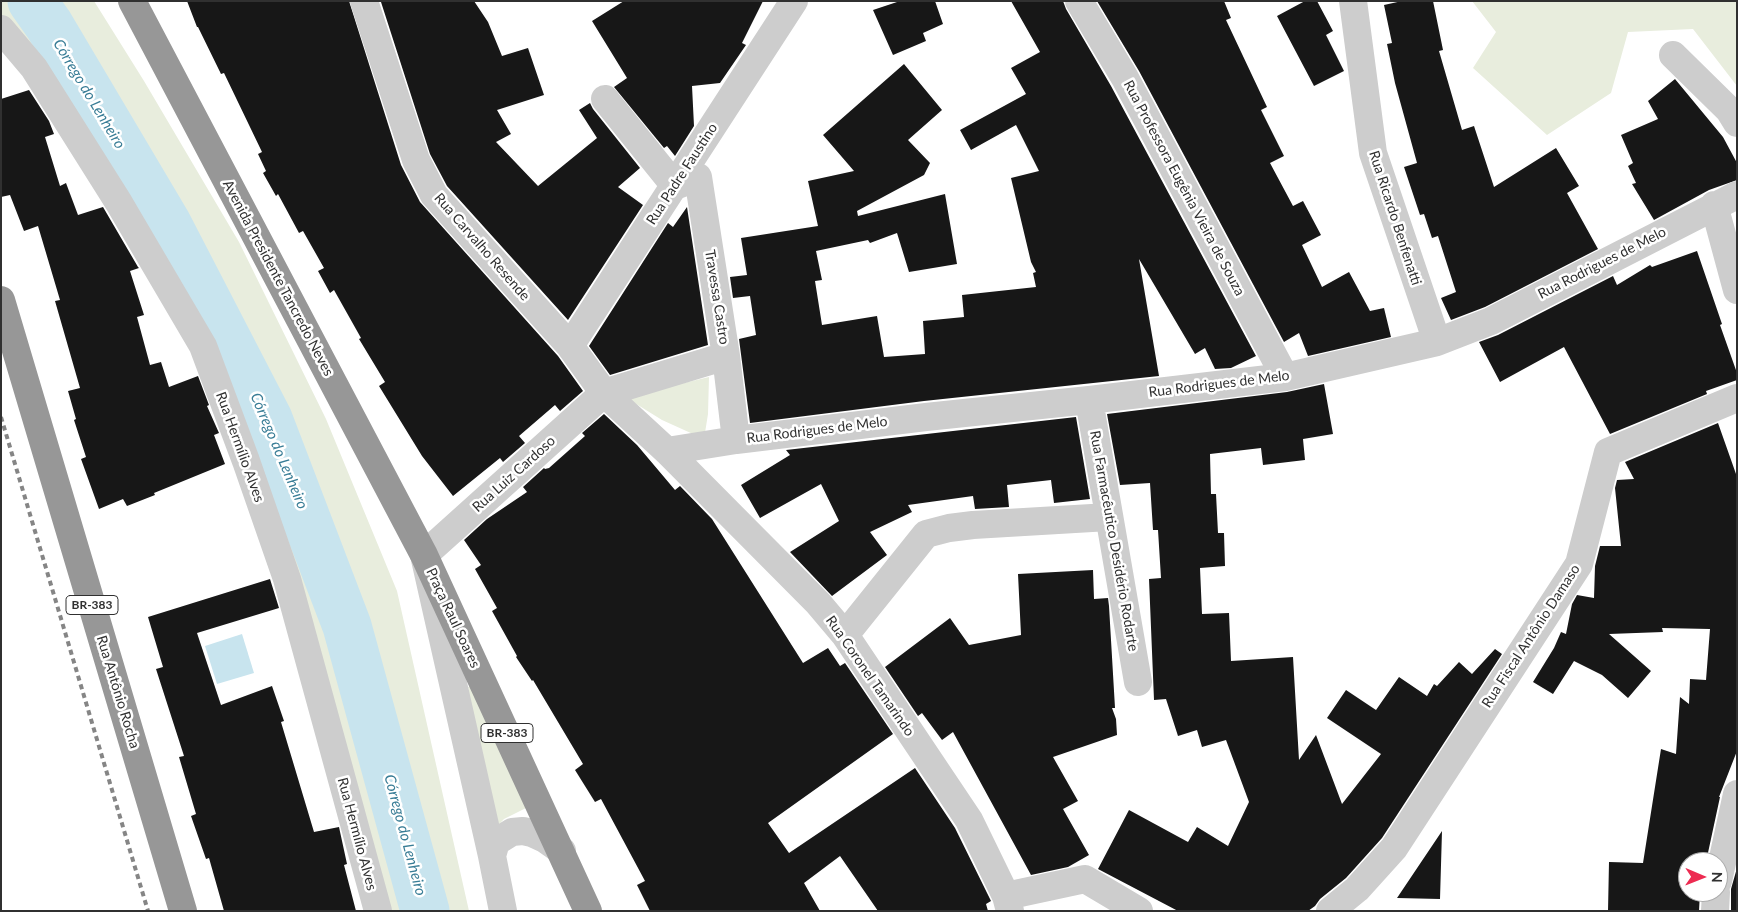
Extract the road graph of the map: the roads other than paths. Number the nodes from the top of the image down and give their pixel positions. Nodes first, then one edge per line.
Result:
1 (132, 1) edge
2 (364, 1) edge
3 (794, 1) edge
4 (1079, 1) edge
5 (1353, 1) edge
6 (1, 29) edge
7 (1673, 55) dead end
8 (604, 99) dead end
9 (1737, 123) edge
10 (675, 186) junction
11 (1726, 200) edge
12 (1737, 290) edge
13 (1, 300) edge
14 (1437, 342) junction
15 (570, 346) junction
16 (726, 356) junction
17 (1286, 376) junction
18 (604, 394) junction
19 (1737, 398) edge
20 (1089, 400) junction
21 (736, 440) junction
22 (667, 450) junction
23 (1110, 517) junction
24 (424, 555) junction
25 (845, 635) junction
26 (1138, 682) dead end
27 (1737, 794) edge
28 (562, 851) junction
29 (1724, 852) edge
30 (492, 856) junction
31 (1008, 904) edge
32 (183, 911) edge
33 (378, 911) edge
34 (503, 911) edge
35 (588, 911) edge
36 (1139, 911) edge
37 (1330, 911) edge

1 - 24 highway, Avenida Presidente Tancredo Neves / BR-383
2 - 15 street, Rua Carvalho Resende
3 - 10 street, Rua Padre Faustino
4 - 17 street, Rua Professora Eugênia Vieira de Souza
5 - 14 street, Rua Ricardo Benfenatti
6 - 33 street, Rua Hermílio Alves
7 - 9 street
8 - 10 street
10 - 15 street, Rua Padre Faustino
10 - 16 street, Travessa Castro
11 - 12 street
11 - 14 street, Rua Rodrigues de Melo
13 - 32 highway, Rua Antônio Rocha / BR-383
14 - 17 street, Rua Rodrigues de Melo
15 - 18 street, Rua Carvalho Resende
16 - 18 street
16 - 21 street, Travessa Castro
17 - 20 street, Rua Rodrigues de Melo
18 - 22 street, Rua Carvalho Resende
18 - 24 street, Rua Luiz Cardoso
19 - 37 street, Rua Fiscal Antônio Damaso
20 - 21 street, Rua Rodrigues de Melo
20 - 23 street, Rua Farmacêutico Desidério Rodarte
21 - 22 street, Rua Rodrigues de Melo
22 - 25 street, Rua Coronel Tamarindo
23 - 25 street
23 - 26 street, Rua Farmacêutico Desidério Rodarte
24 - 28 highway, Praça Raul Soares / BR-383
24 - 30 street, Praça Raul Soares
25 - 31 street, Rua Coronel Tamarindo
27 - 29 street
28 - 30 street
28 - 35 highway, Praça Raul Soares / BR-383
30 - 34 street, Praça Raul Soares
31 - 36 street

